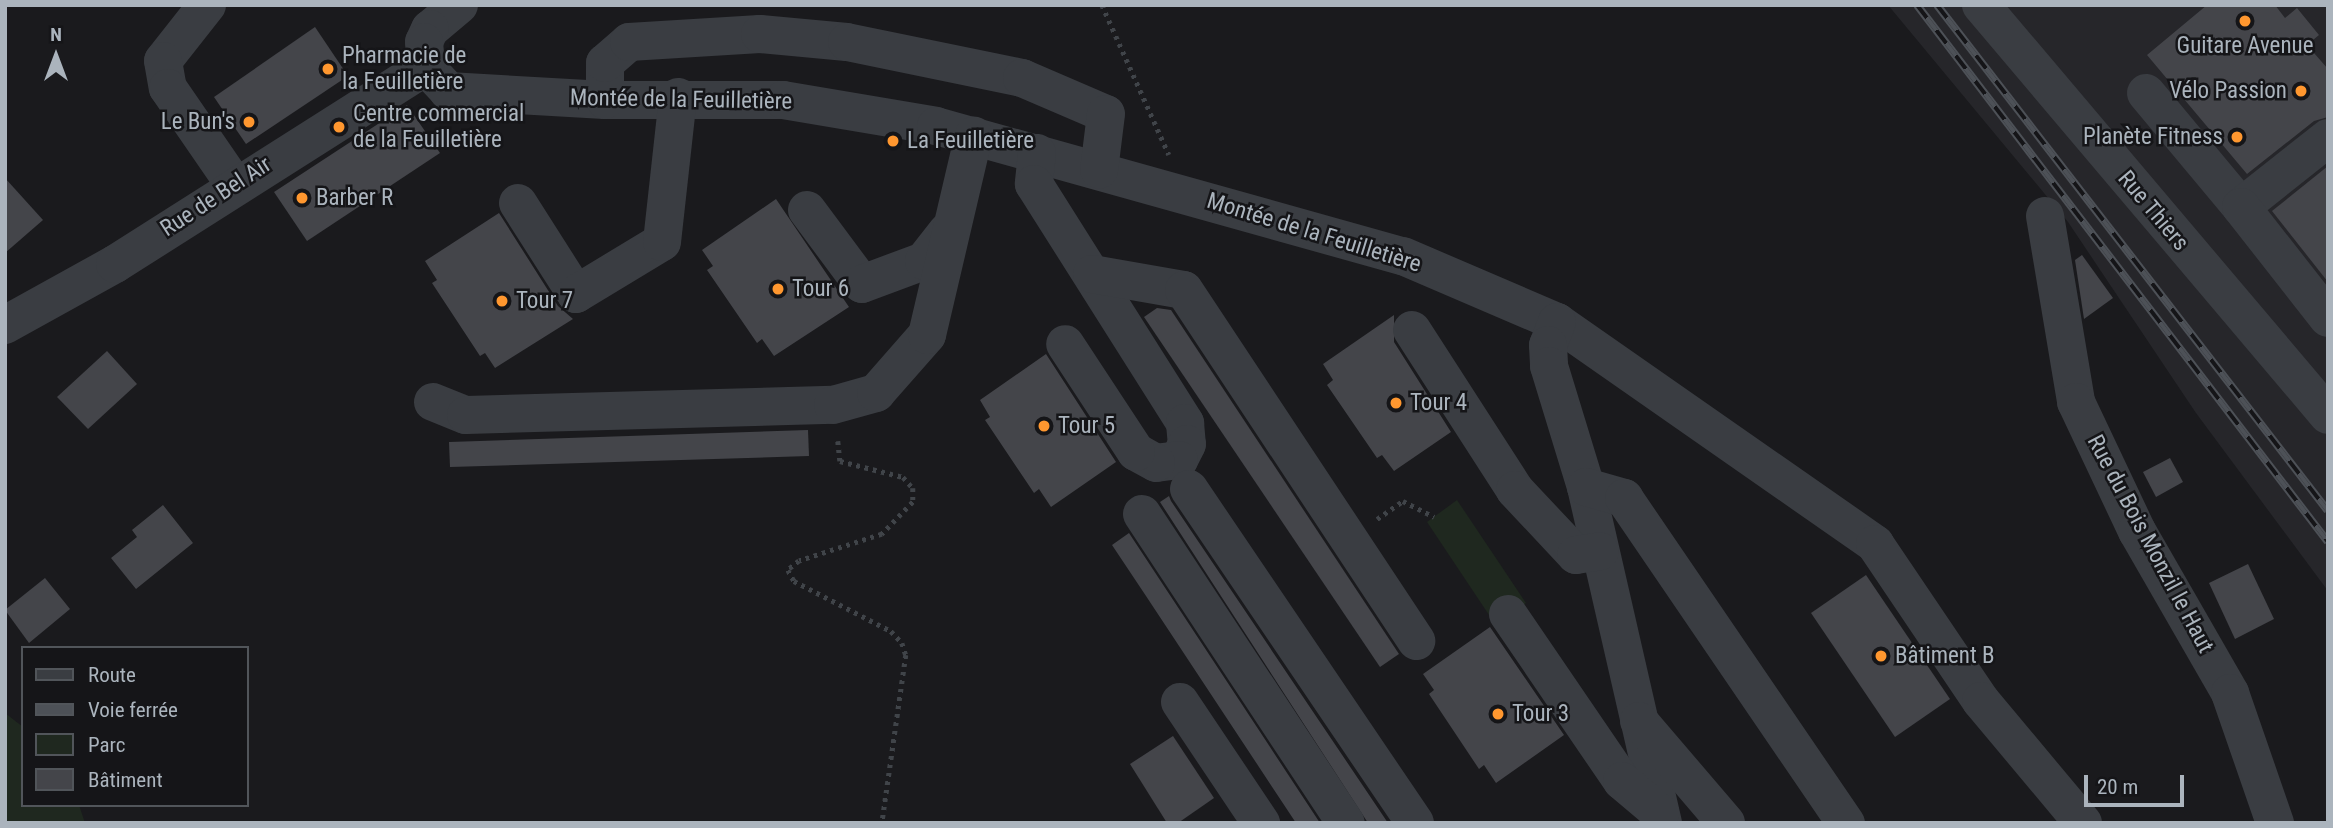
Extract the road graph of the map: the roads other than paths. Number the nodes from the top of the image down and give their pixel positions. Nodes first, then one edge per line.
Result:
1 (207, 5) edge
2 (459, 5) edge
3 (1981, 5) edge
4 (426, 67) junction
5 (2146, 93) dead end
6 (678, 97) junction
7 (605, 100) junction
8 (974, 135) junction
9 (2328, 138) edge
10 (1037, 153) junction
11 (1099, 170) junction
12 (234, 184) junction
13 (518, 203) dead end
14 (2241, 206) junction
15 (807, 210) dead end
16 (2045, 216) dead end
17 (947, 232) junction
18 (1092, 274) junction
19 (2328, 318) edge
20 (1557, 322) junction
21 (5, 326) edge
22 (1412, 330) dead end
23 (1065, 344) dead end
24 (433, 402) dead end
25 (2328, 415) edge
26 (1586, 487) junction
27 (1189, 489) dead end
28 (1142, 514) dead end
29 (1600, 551) junction
30 (1508, 614) dead end
31 (1416, 641) dead end
32 (1180, 702) dead end
33 (1639, 721) junction
34 (1662, 818) edge
35 (1261, 823) edge
36 (1346, 823) edge
37 (1415, 823) edge
38 (1726, 823) edge
39 (1846, 823) edge
40 (2083, 823) edge
41 (2275, 823) edge

1 - 12 street
2 - 4 street
3 - 25 street, Rue Thiers
4 - 7 street, Montée de la Feuilletière
4 - 12 street, Rue de Bel Air
5 - 14 street
6 - 7 street, Montée de la Feuilletière
6 - 8 street, Montée de la Feuilletière
6 - 13 street
7 - 11 street
8 - 10 street, Montée de la Feuilletière
8 - 17 street
9 - 14 street
10 - 11 street, Montée de la Feuilletière
10 - 18 street
11 - 20 street, Montée de la Feuilletière
12 - 21 street, Rue de Bel Air
14 - 19 street
15 - 17 street
16 - 41 street, Rue du Bois Monzil le Haut
17 - 24 street
18 - 23 street
18 - 31 street
20 - 26 street
20 - 40 street, Montée de la Feuilletière
22 - 29 street
26 - 29 street
26 - 39 street
27 - 37 street
28 - 36 street
29 - 33 street
30 - 34 street
32 - 35 street
33 - 34 street
33 - 38 street

